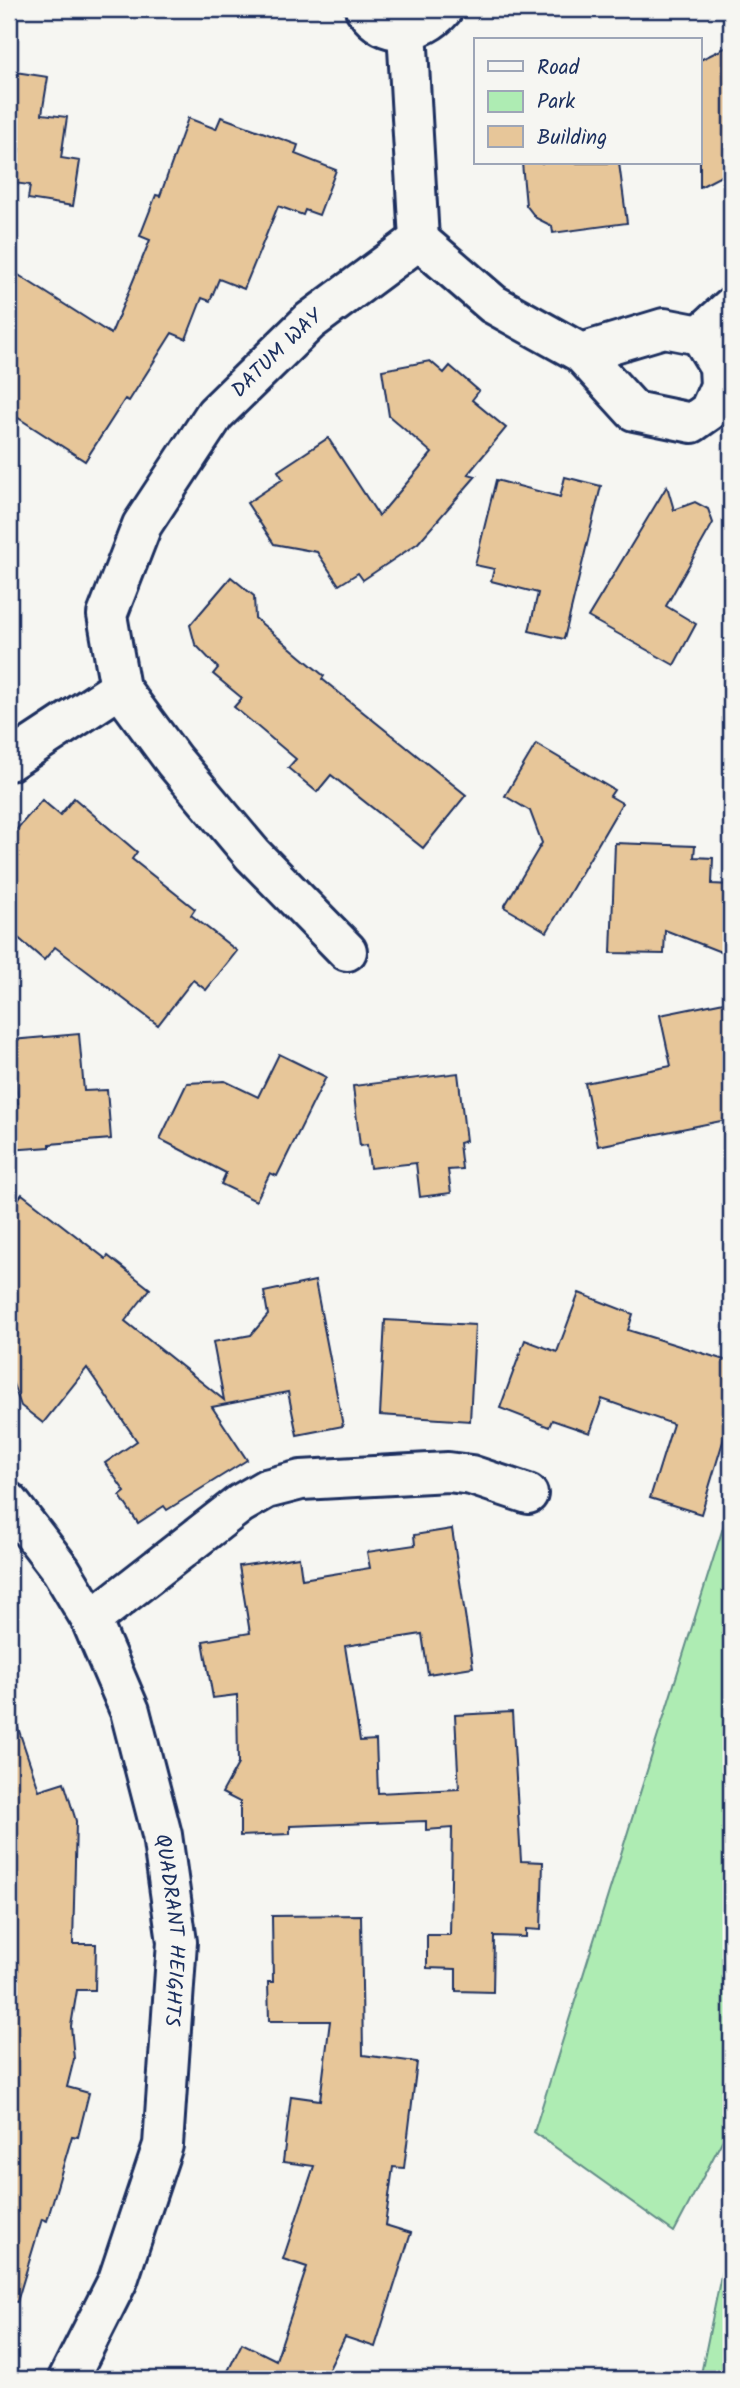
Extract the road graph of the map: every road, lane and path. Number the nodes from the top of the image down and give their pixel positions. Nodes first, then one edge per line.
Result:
1 (365, 9) edge
2 (443, 9) edge
3 (407, 30) junction
4 (419, 240) junction
5 (731, 307) edge
6 (700, 335) junction
7 (581, 353) junction
8 (120, 688) junction
9 (9, 761) edge
10 (347, 951) dead end
11 (528, 1494) dead end
12 (9, 1502) edge
13 (91, 1620) junction
14 (68, 2379) edge

1 - 3 street
2 - 3 street
3 - 4 street
4 - 7 street
4 - 8 street, DATUM WAY
5 - 6 street
6 - 7 street
6 - 7 street
8 - 9 street
8 - 10 street, DATUM WAY
11 - 13 street
12 - 13 street, QUADRANT HEIGHTS
13 - 14 street, QUADRANT HEIGHTS

